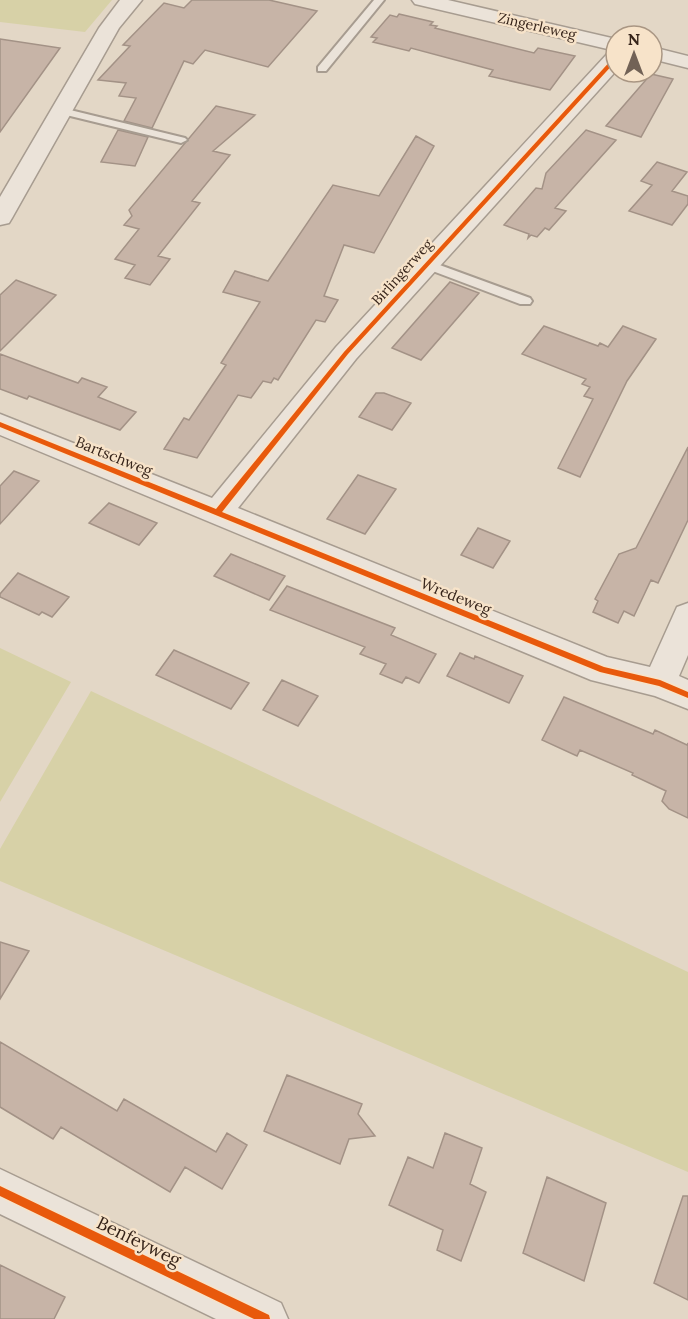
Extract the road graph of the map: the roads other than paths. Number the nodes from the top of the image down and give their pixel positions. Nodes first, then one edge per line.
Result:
1 (132, 0) edge
2 (379, 0) edge
3 (422, 0) edge
4 (604, 42) edge
5 (664, 56) edge
6 (688, 62) edge
7 (322, 69) dead end
8 (604, 71) edge
9 (62, 111) junction
10 (181, 140) dead end
11 (0, 218) edge
12 (426, 264) junction
13 (525, 301) dead end
14 (0, 424) edge
15 (217, 513) junction
16 (688, 616) edge
17 (674, 689) edge
18 (0, 1191) edge
19 (265, 1319) edge

1 - 9 street
2 - 7 lane
3 - 4 street, Zingerleweg
5 - 6 street
8 - 12 street, Birlingerweg
9 - 10 lane
9 - 11 street
12 - 13 lane
12 - 15 street, Birlingerweg
14 - 15 street, Bartschweg
15 - 17 street, Wredeweg
16 - 17 street
18 - 19 street, Benfeyweg

